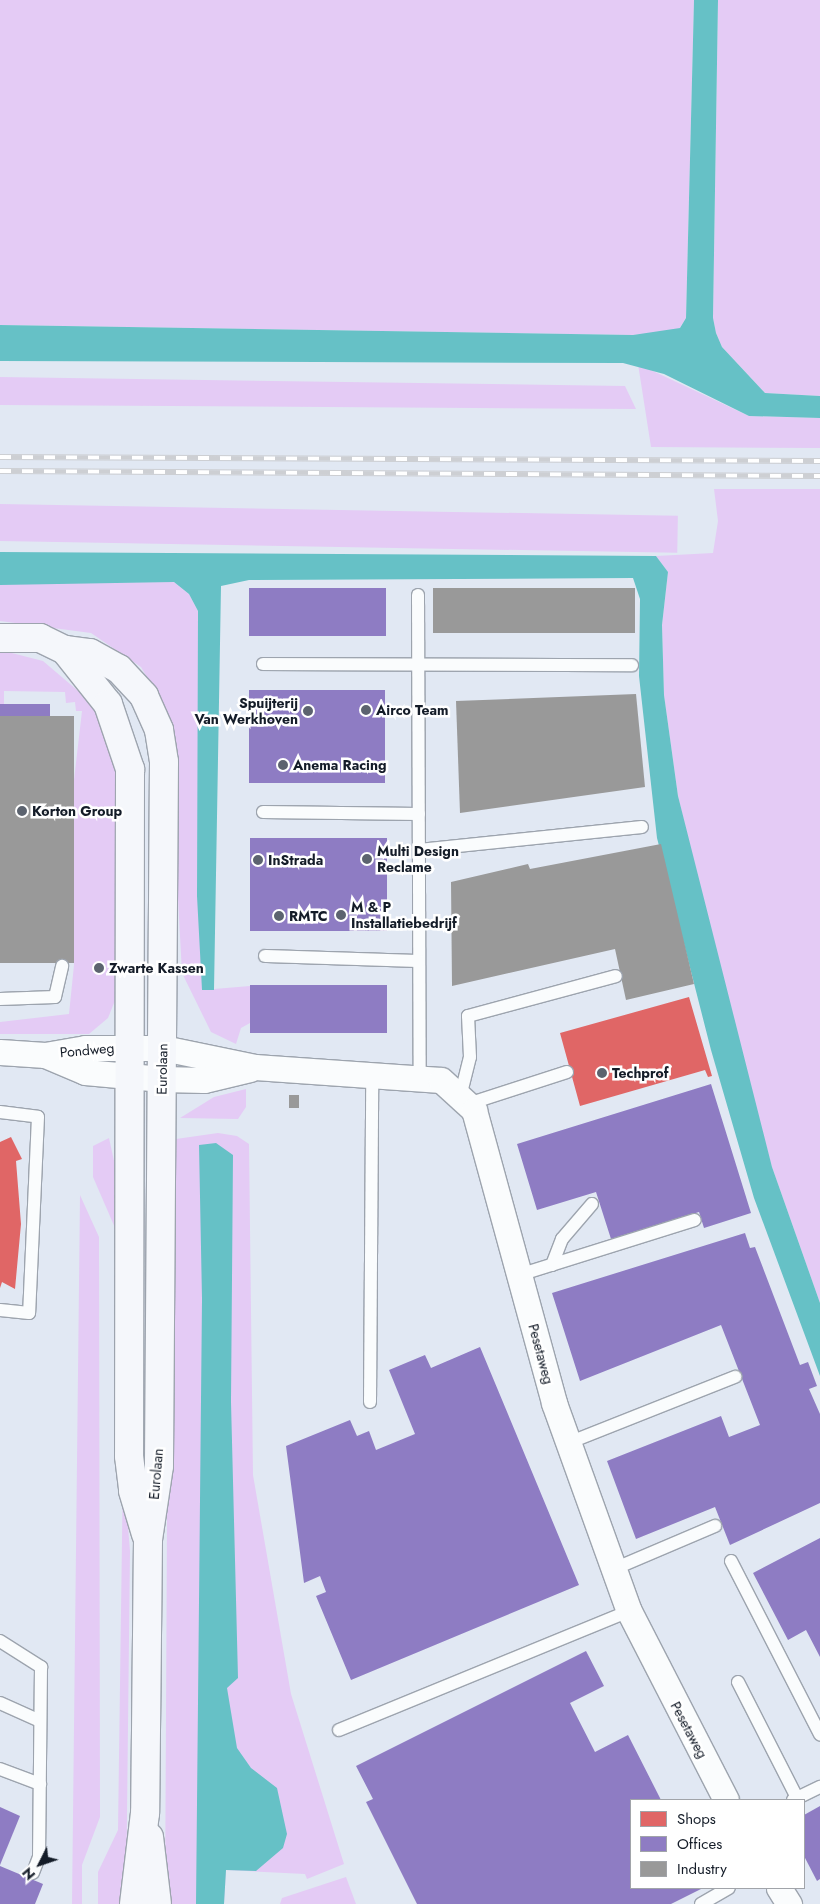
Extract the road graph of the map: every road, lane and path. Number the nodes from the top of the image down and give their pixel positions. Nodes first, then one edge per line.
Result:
1 (418, 595) dead end
2 (0, 638) edge
3 (65, 650) junction
4 (263, 664) dead end
5 (632, 665) dead end
6 (418, 667) junction
7 (263, 812) dead end
8 (419, 814) junction
9 (642, 827) dead end
10 (419, 850) junction
11 (265, 956) dead end
12 (419, 962) junction
13 (62, 966) dead end
14 (616, 976) dead end
15 (0, 999) edge
16 (130, 1047) junction
17 (163, 1048) junction
18 (0, 1052) edge
19 (45, 1055) junction
20 (255, 1067) junction
21 (567, 1072) dead end
22 (372, 1075) junction
23 (130, 1076) junction
24 (420, 1078) junction
25 (162, 1079) junction
26 (464, 1100) junction
27 (0, 1112) edge
28 (592, 1204) dead end
29 (695, 1220) dead end
30 (552, 1265) junction
31 (519, 1275) junction
32 (0, 1310) edge
33 (735, 1378) dead end
34 (370, 1402) dead end
35 (568, 1443) junction
36 (715, 1526) dead end
37 (148, 1540) junction
38 (731, 1561) dead end
39 (614, 1569) junction
40 (629, 1610) junction
41 (0, 1642) edge
42 (738, 1682) dead end
43 (0, 1702) edge
44 (40, 1721) junction
45 (339, 1730) dead end
46 (820, 1734) edge
47 (0, 1769) edge
48 (40, 1784) junction
49 (820, 1787) edge
50 (725, 1799) edge
51 (795, 1799) edge
52 (145, 1813) junction
53 (33, 1873) dead end
54 (727, 1889) edge
55 (780, 1889) edge
56 (134, 1904) edge
57 (157, 1904) edge
58 (701, 1904) edge
59 (789, 1904) edge

1 - 6 lane
2 - 3 main road, Eurolaan
3 - 16 main road, Eurolaan
3 - 17 main road, Eurolaan
4 - 6 lane
5 - 6 lane
6 - 8 lane
7 - 8 lane
8 - 10 lane
9 - 10 lane
10 - 12 lane
11 - 12 lane
12 - 24 lane
13 - 15 lane
14 - 26 lane
16 - 17 street, Pondweg
16 - 19 street, Pondweg
16 - 23 main road, Eurolaan
17 - 20 street, Pesetaweg
17 - 25 main road, Eurolaan
18 - 19 street, Pondweg
19 - 23 street, Pondweg
20 - 22 street, Pesetaweg
20 - 25 street, Pesetaweg
21 - 26 lane
22 - 24 street, Pesetaweg
22 - 34 lane
23 - 25 street, Pondweg
23 - 37 main road, Eurolaan
24 - 26 street, Pesetaweg
25 - 37 main road, Eurolaan
26 - 31 street, Pesetaweg
27 - 32 lane
28 - 30 lane
29 - 30 lane
30 - 31 lane
31 - 35 street, Pesetaweg
33 - 35 lane
35 - 39 street, Pesetaweg
36 - 39 lane
37 - 52 main road, Eurolaan
38 - 46 lane
39 - 40 street, Pesetaweg
40 - 45 lane
40 - 50 street, Pesetaweg
41 - 44 lane
42 - 51 lane
43 - 44 lane
44 - 48 lane
47 - 48 lane
48 - 53 lane
49 - 51 lane
52 - 56 main road, Eurolaan
52 - 57 main road, Eurolaan
54 - 58 lane
55 - 59 street

